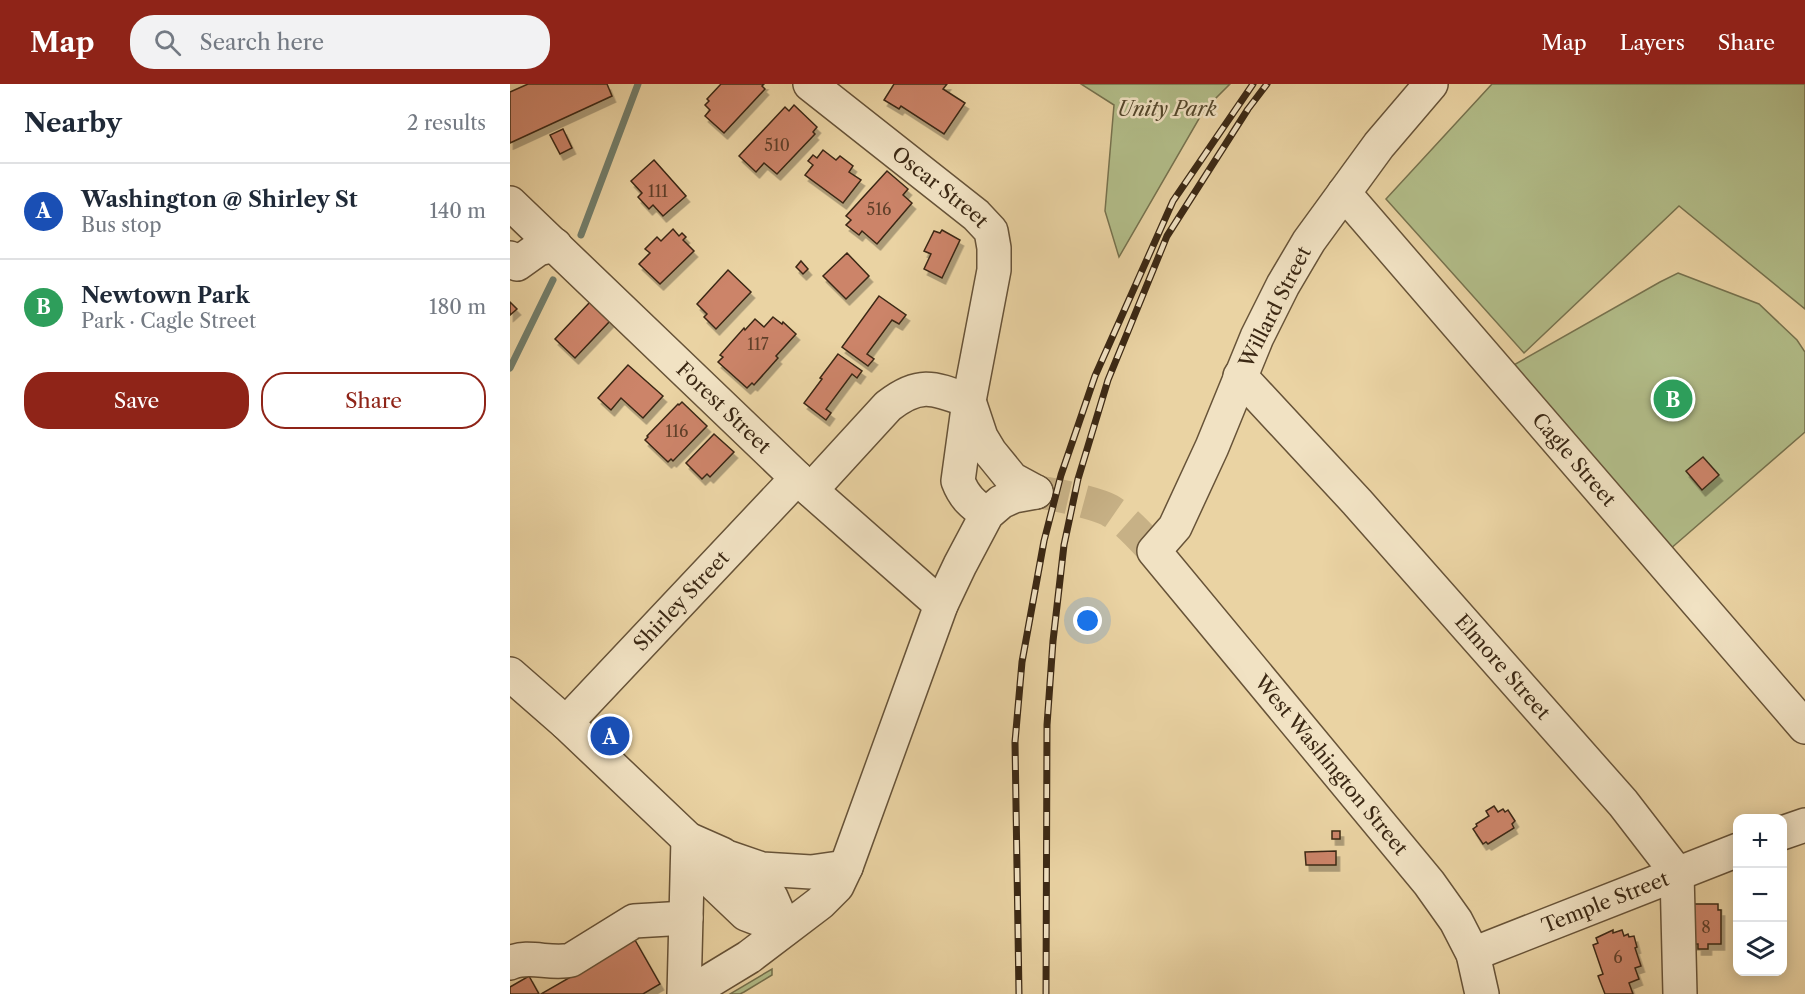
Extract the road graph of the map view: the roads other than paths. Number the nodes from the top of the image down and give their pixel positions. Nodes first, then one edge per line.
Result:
1 (810, 84) edge
2 (1431, 84) edge
3 (1344, 193) junction
4 (510, 203) edge
5 (555, 245) junction
6 (510, 258) edge
7 (1240, 376) junction
8 (969, 401) junction
9 (804, 484) junction
10 (987, 514) junction
11 (1154, 551) joint
12 (941, 605) junction
13 (510, 675) edge
14 (566, 723) junction
15 (1805, 727) edge
16 (1805, 825) edge
17 (1787, 831) edge
18 (688, 839) junction
19 (1733, 852) edge
20 (722, 854) junction
21 (846, 867) junction
22 (1677, 873) junction
23 (686, 918) junction
24 (786, 929) junction
25 (1473, 954) junction
26 (510, 963) edge
27 (686, 994) edge
28 (1482, 994) edge
29 (1680, 994) edge

1 - 8 street, Oscar Street
2 - 3 street, Willard Street
3 - 7 street, Willard Street
3 - 15 street, Cagle Street
4 - 5 street, Forest Street
5 - 6 street
5 - 9 street, Forest Street
7 - 11 street, Willard Street
7 - 22 street, Elmore Street
8 - 9 street, Shirley Street
8 - 10 street, Oscar Street
8 - 10 street, Oscar Street
9 - 12 street, Forest Street
9 - 14 street, Shirley Street
10 - 12 street
11 - 25 street, West Washington Street
12 - 21 street
13 - 14 street
14 - 18 street
16 - 17 street
18 - 20 street
18 - 23 street
18 - 24 street
19 - 22 street, Temple Street
20 - 21 street
20 - 24 street
21 - 24 street
22 - 25 street, Temple Street
22 - 29 street
23 - 26 street
23 - 27 street
24 - 27 street
25 - 28 street, West Washington Street

